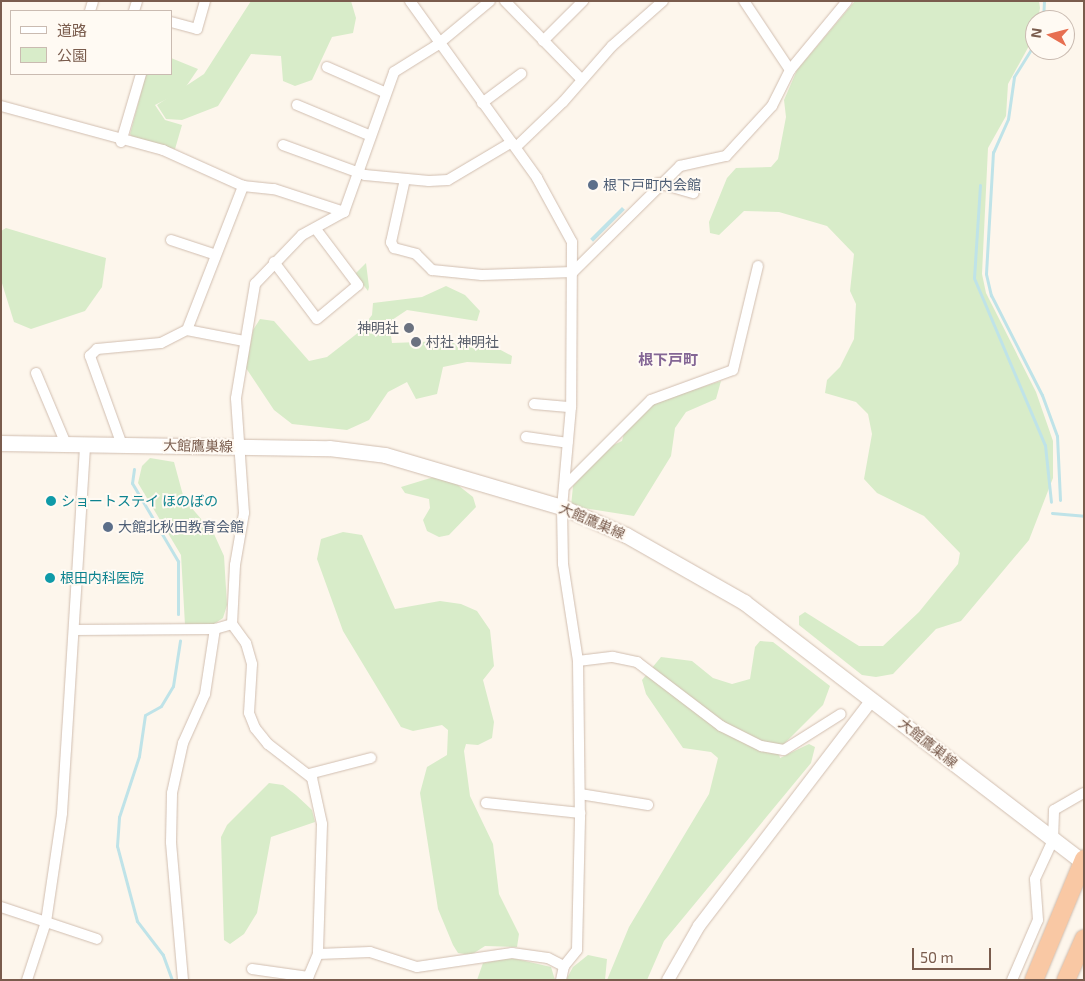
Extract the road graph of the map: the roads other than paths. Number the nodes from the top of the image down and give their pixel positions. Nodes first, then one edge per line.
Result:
1 (205, 1) edge
2 (410, 1) edge
3 (490, 1) edge
4 (505, 1) edge
5 (583, 1) edge
6 (663, 1) edge
7 (744, 1) edge
8 (847, 1) edge
9 (172, 22) edge
10 (543, 41) junction
11 (438, 45) junction
12 (326, 67) dead end
13 (790, 70) junction
14 (521, 74) dead end
15 (140, 75) edge
16 (581, 79) junction
17 (384, 92) junction
18 (482, 102) junction
19 (297, 105) dead end
20 (1, 106) edge
21 (371, 136) junction
22 (121, 142) junction
23 (283, 145) dead end
24 (514, 145) junction
25 (358, 173) junction
26 (405, 178) junction
27 (658, 183) junction
28 (243, 186) junction
29 (694, 193) dead end
30 (344, 212) junction
31 (315, 228) junction
32 (171, 240) dead end
33 (216, 255) junction
34 (274, 262) junction
35 (758, 266) dead end
36 (573, 272) junction
37 (187, 330) junction
38 (244, 341) junction
39 (36, 373) dead end
40 (534, 404) dead end
41 (571, 407) junction
42 (526, 437) dead end
43 (1, 443) edge
44 (568, 443) junction
45 (66, 444) junction
46 (85, 445) junction
47 (122, 445) junction
48 (239, 447) junction
49 (564, 488) junction
50 (562, 507) junction
51 (232, 624) junction
52 (215, 629) junction
53 (74, 630) junction
54 (578, 661) junction
55 (872, 700) junction
56 (841, 714) dead end
57 (371, 758) dead end
58 (309, 774) junction
59 (1084, 793) edge
60 (580, 794) junction
61 (486, 803) dead end
62 (648, 805) dead end
63 (580, 813) junction
64 (1053, 840) junction
65 (1083, 861) edge
66 (1, 908) edge
67 (46, 922) junction
68 (97, 939) dead end
69 (1084, 940) edge
70 (318, 954) junction
71 (564, 966) junction
72 (252, 969) dead end
73 (308, 978) edge
74 (27, 980) edge
75 (183, 980) edge
76 (561, 980) edge
77 (668, 980) edge
78 (1012, 980) edge
79 (1034, 980) edge
80 (1066, 980) edge

1 - 9 street
2 - 11 street
3 - 11 street
4 - 10 street
5 - 10 street
6 - 16 street
7 - 13 street
8 - 13 street
10 - 16 street
11 - 17 street
11 - 18 street
12 - 17 street
13 - 27 street
14 - 18 street
15 - 22 street
16 - 24 street
17 - 21 street
18 - 24 street
19 - 21 street
20 - 22 street
21 - 25 street
22 - 28 street
23 - 25 street
24 - 26 street
24 - 36 street
25 - 26 street
25 - 30 street
26 - 36 street
27 - 29 street
27 - 36 street
28 - 30 street
28 - 33 street
30 - 31 street
31 - 34 street
31 - 34 street
32 - 33 street
33 - 37 street
34 - 38 street
35 - 49 street
36 - 41 street
37 - 38 street
37 - 47 street
38 - 48 street
39 - 45 street
40 - 41 street
41 - 44 street
42 - 44 street
43 - 45 main road, 大館鷹巣線
44 - 49 street
45 - 46 main road, 大館鷹巣線
46 - 47 main road, 大館鷹巣線
46 - 53 street
47 - 48 main road, 大館鷹巣線
48 - 50 main road, 大館鷹巣線
48 - 51 street
49 - 50 street
50 - 54 street
50 - 55 main road, 大館鷹巣線
51 - 52 street
51 - 58 street
52 - 53 street
52 - 75 street
53 - 67 street
54 - 56 street
54 - 60 street
55 - 64 main road, 大館鷹巣線
55 - 77 street
57 - 58 street
58 - 70 street
59 - 64 street
60 - 62 street
60 - 63 street
61 - 63 street
63 - 71 street
64 - 65 main road, 大館鷹巣線
64 - 78 street
65 - 79 highway
66 - 67 street
67 - 68 street
67 - 74 street
69 - 80 highway
70 - 71 street
70 - 73 street
71 - 76 street
72 - 73 street

